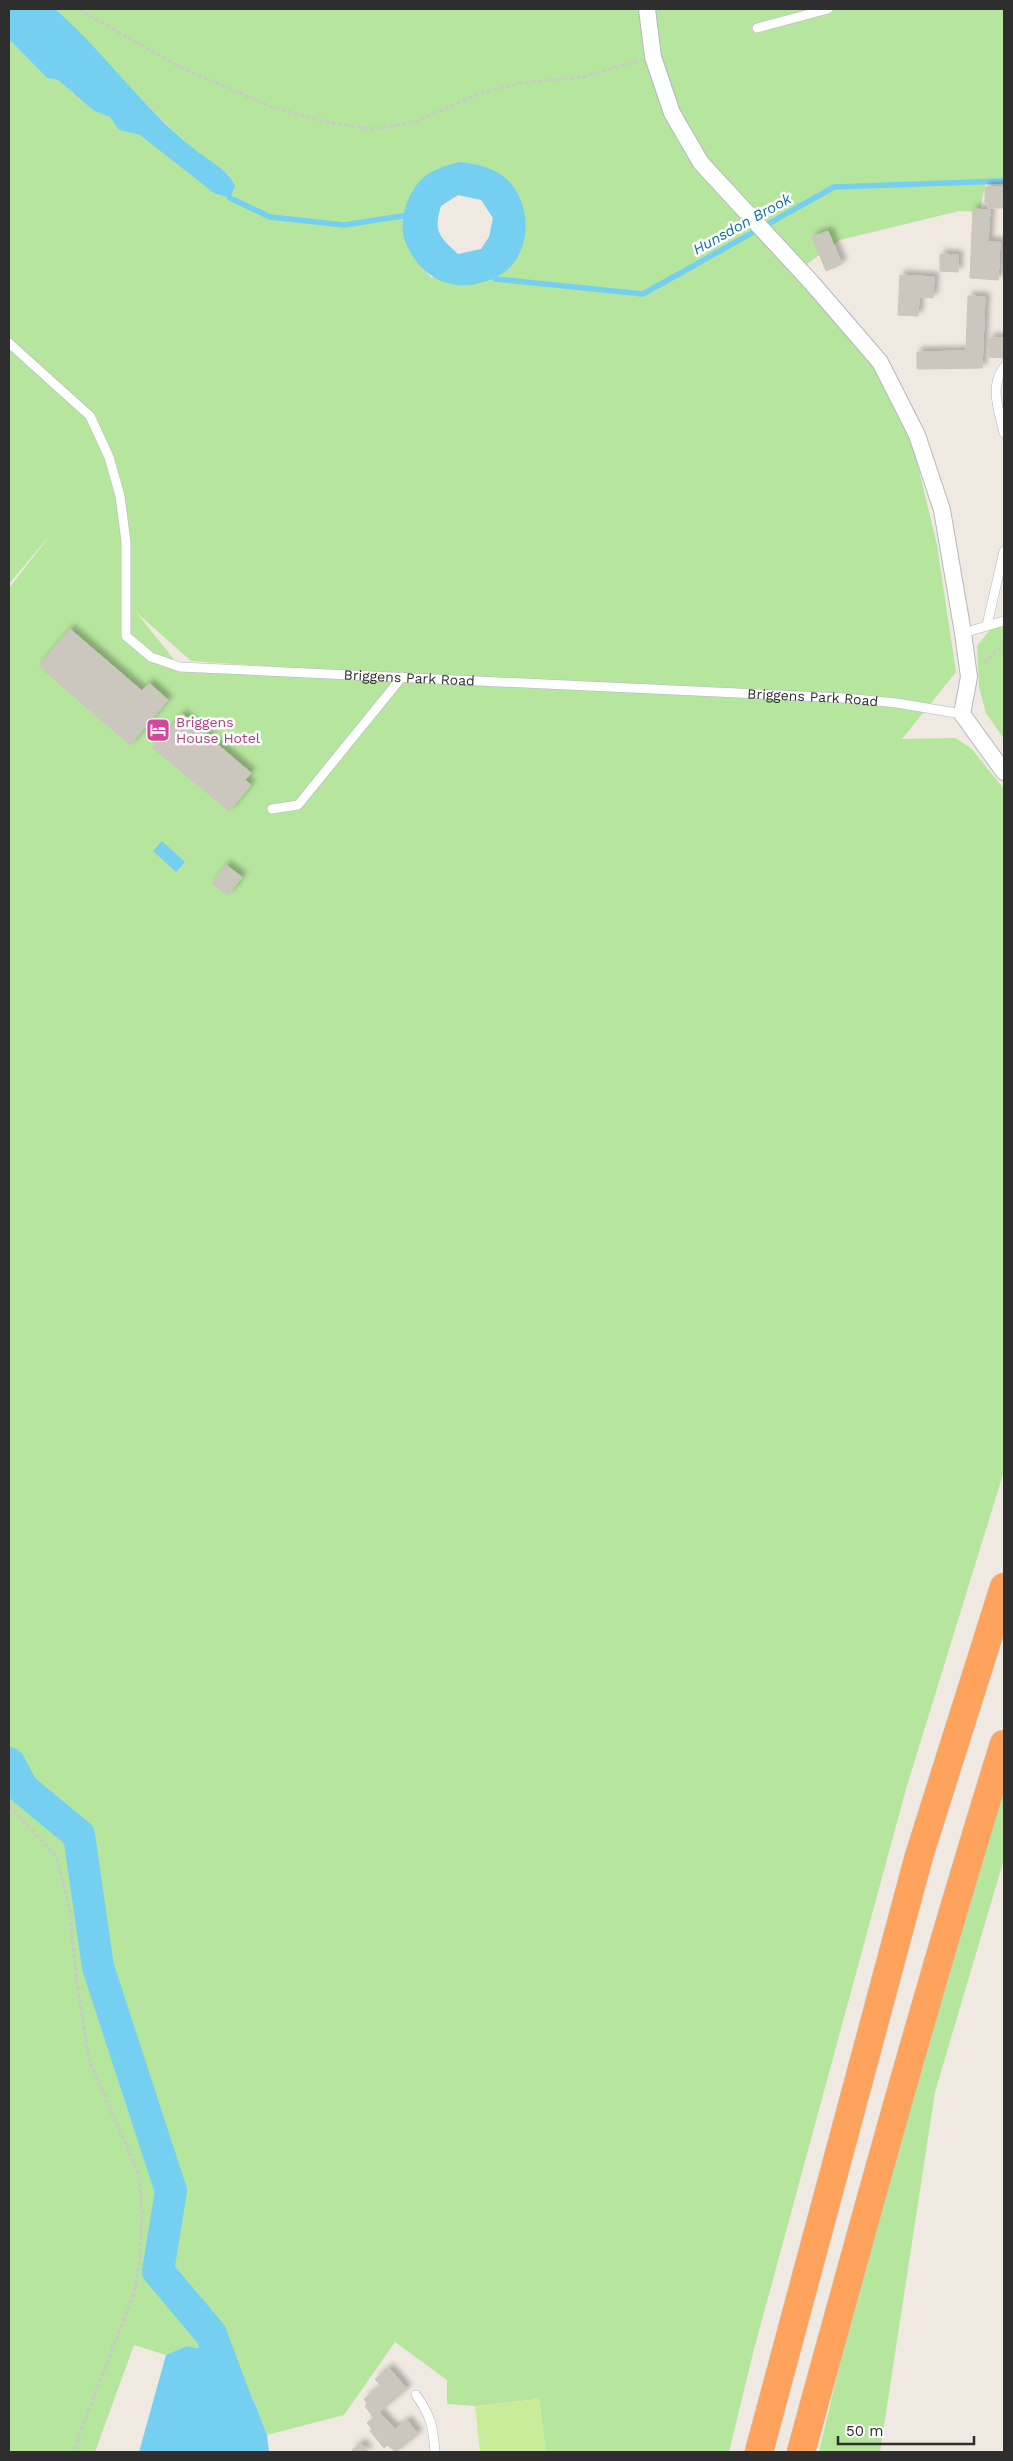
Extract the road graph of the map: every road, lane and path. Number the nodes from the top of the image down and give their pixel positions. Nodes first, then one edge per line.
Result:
1 (78, 9) edge
2 (647, 9) edge
3 (828, 9) edge
4 (757, 28) dead end
5 (653, 57) junction
6 (9, 343) edge
7 (1004, 367) edge
8 (1004, 433) edge
9 (1004, 551) edge
10 (1004, 620) edge
11 (987, 625) junction
12 (963, 633) junction
13 (1004, 646) edge
14 (402, 677) junction
15 (970, 677) junction
16 (962, 714) junction
17 (1004, 772) edge
18 (272, 809) dead end
19 (1004, 1587) edge
20 (1004, 1744) edge
21 (9, 1806) edge
22 (416, 2395) dead end
23 (75, 2452) edge
24 (435, 2452) edge
25 (759, 2452) edge
26 (802, 2452) edge

1 - 5 path
2 - 5 street
3 - 4 lane
5 - 12 street
6 - 14 lane, Briggens Park Road
7 - 8 lane
9 - 11 lane
10 - 11 lane
11 - 12 lane
12 - 15 street
13 - 15 path
14 - 16 lane, Briggens Park Road
14 - 18 lane
15 - 16 street
16 - 17 street
19 - 25 highway
20 - 26 highway
21 - 23 path
22 - 24 lane

